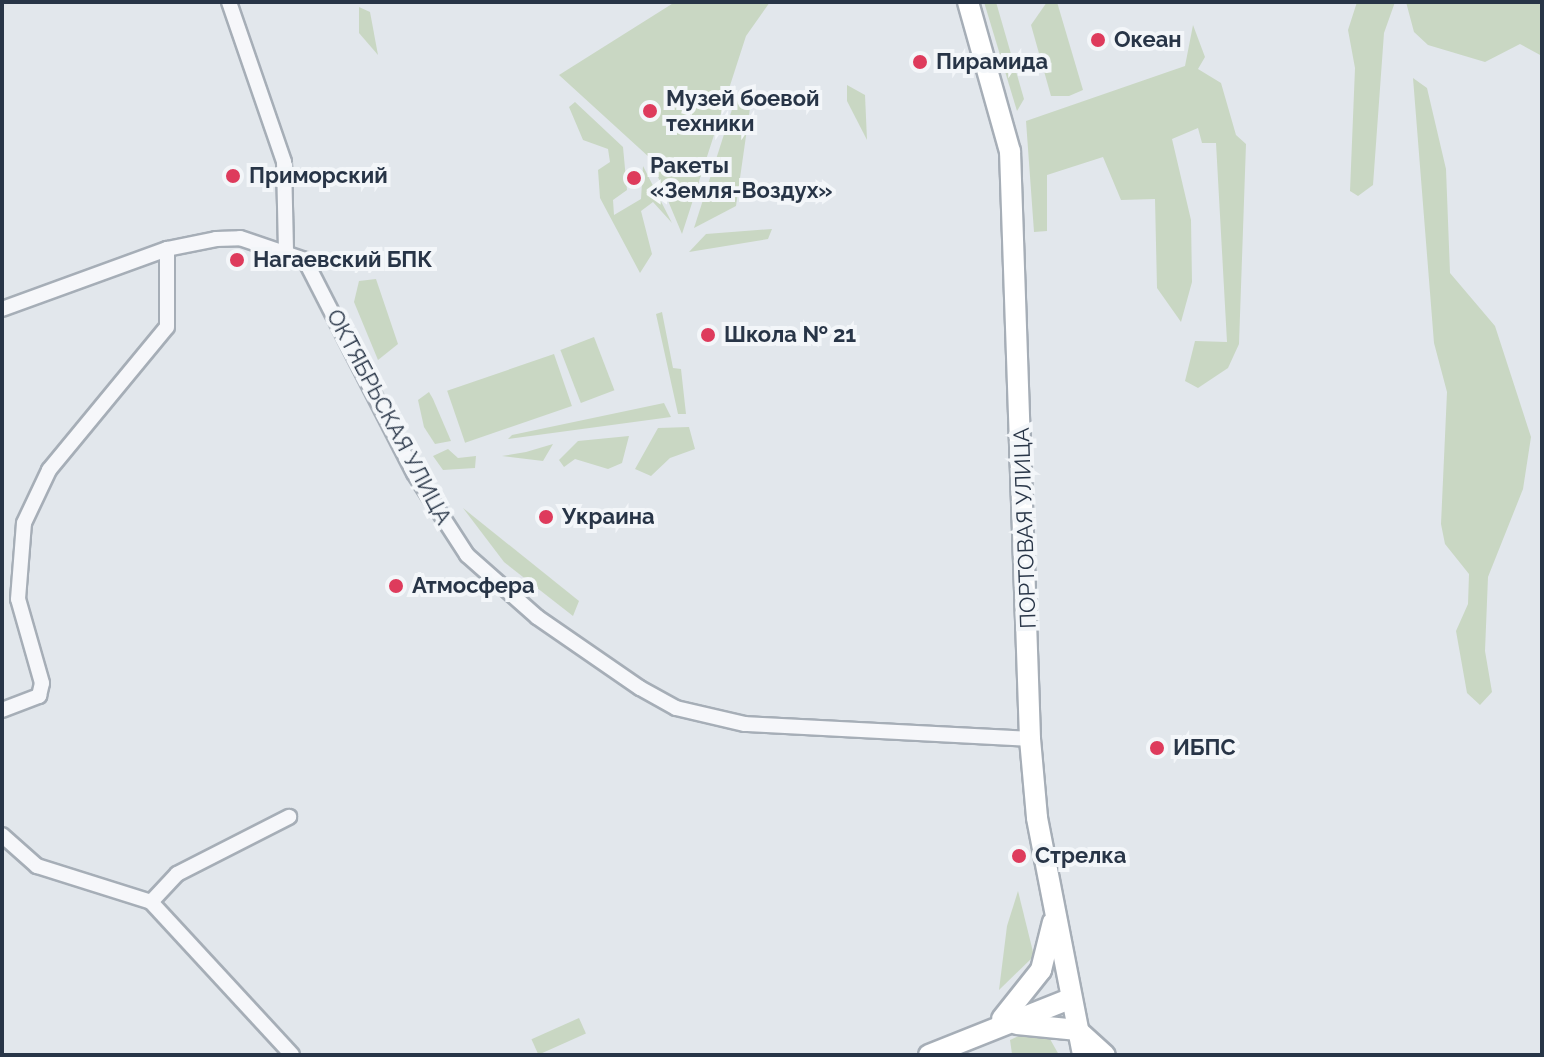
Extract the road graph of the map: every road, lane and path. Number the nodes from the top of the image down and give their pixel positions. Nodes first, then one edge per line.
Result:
1 (229, 2) edge
2 (968, 2) edge
3 (167, 249) junction
4 (286, 252) junction
5 (2, 309) edge
6 (2, 710) edge
7 (1030, 739) junction
8 (289, 817) dead end
9 (2, 835) edge
10 (151, 902) junction
11 (1055, 916) junction
12 (1070, 999) junction
13 (1027, 1023) junction
14 (997, 1025) junction
15 (1078, 1030) junction
16 (292, 1055) edge
17 (929, 1055) edge
18 (1075, 1055) edge
19 (1083, 1055) edge
20 (1105, 1055) edge

1 - 4 street
2 - 7 street, ПОРТОВАЯ УЛИЦА
3 - 4 street, ОКТЯБРЬСКАЯ УЛИЦА
3 - 5 street, ОКТЯБРЬСКАЯ УЛИЦА
3 - 6 street
4 - 7 street, ОКТЯБРЬСКАЯ УЛИЦА
7 - 11 street, ПОРТОВАЯ УЛИЦА
8 - 10 street
9 - 10 street
10 - 16 street
11 - 12 street, ПОРТОВАЯ УЛИЦА
11 - 14 street
12 - 14 street
12 - 15 street, ПОРТОВАЯ УЛИЦА
13 - 14 street
13 - 15 street
13 - 18 street
14 - 17 street
15 - 19 street, ПОРТОВАЯ УЛИЦА
15 - 20 street

